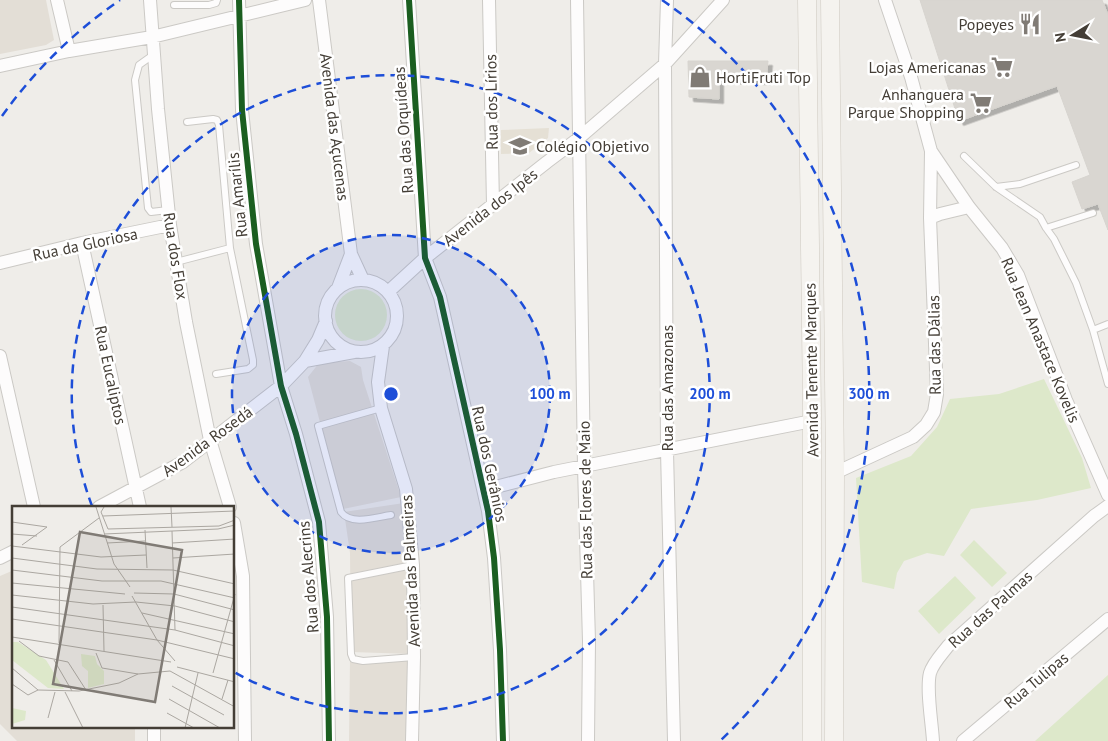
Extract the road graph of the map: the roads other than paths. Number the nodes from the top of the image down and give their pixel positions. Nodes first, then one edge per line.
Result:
1 (57, 0) edge
2 (150, 0) edge
3 (217, 0) edge
4 (239, 0) edge
5 (304, 0) edge
6 (319, 0) edge
7 (409, 0) edge
8 (489, 0) edge
9 (577, 0) edge
10 (668, 0) edge
11 (723, 0) edge
12 (807, 0) edge
13 (830, 0) edge
14 (885, 0) edge
15 (174, 5) dead end
16 (238, 15) junction
17 (152, 36) junction
18 (69, 51) junction
19 (153, 56) junction
20 (665, 64) junction
21 (0, 66) edge
22 (187, 122) dead end
23 (579, 138) junction
24 (931, 151) junction
25 (964, 156) dead end
26 (1076, 165) dead end
27 (996, 188) junction
28 (493, 205) junction
29 (969, 207) junction
30 (168, 210) junction
31 (1093, 213) dead end
32 (930, 218) junction
33 (170, 225) junction
34 (1046, 228) junction
35 (82, 243) junction
36 (230, 248) junction
37 (351, 254) junction
38 (425, 258) junction
39 (176, 262) junction
40 (0, 263) edge
41 (363, 280) junction
42 (338, 288) junction
43 (388, 292) junction
44 (326, 321) junction
45 (1108, 324) edge
46 (1093, 330) junction
47 (383, 346) junction
48 (355, 352) junction
49 (0, 356) edge
50 (305, 361) junction
51 (216, 374) dead end
52 (1108, 384) edge
53 (281, 386) junction
54 (380, 408) junction
55 (812, 421) junction
56 (210, 440) junction
57 (667, 451) junction
58 (584, 467) junction
59 (835, 474) junction
60 (136, 489) junction
61 (484, 490) junction
62 (1108, 495) edge
63 (34, 506) edge
64 (101, 506) edge
65 (140, 506) edge
66 (230, 506) edge
67 (1108, 506) edge
68 (391, 515) dead end
69 (235, 529) edge
70 (12, 552) edge
71 (0, 558) edge
72 (413, 565) junction
73 (1108, 619) edge
74 (414, 657) junction
75 (154, 728) edge
76 (154, 741) edge
77 (246, 741) edge
78 (329, 741) edge
79 (412, 741) edge
80 (503, 741) edge
81 (588, 741) edge
82 (674, 741) edge
83 (812, 741) edge
84 (834, 741) edge
85 (934, 741) edge
86 (963, 741) edge

1 - 18 street
2 - 17 street, Rua dos Flox
3 - 15 lane
4 - 16 street, Rua Amarílis
5 - 16 street
6 - 37 street, Avenida das Açucenas
7 - 38 street, Rua das Orquídeas
8 - 28 street, Rua dos Lírios
9 - 23 street, Rua das Flores de Maio
10 - 20 street, Rua das Amazonas
11 - 20 street, Avenida dos Ipês
12 - 55 main road, Avenida Tenente Marques
13 - 59 main road, Avenida Tenente Marques
14 - 24 street, Rua Jean Anastace Kovelis
16 - 17 street
16 - 53 street, Rua Amarílis
17 - 18 street
17 - 19 street, Rua dos Flox
18 - 21 street
19 - 30 street, Rua dos Flox
19 - 30 lane
20 - 23 street, Avenida dos Ipês
20 - 57 street, Rua das Amazonas
22 - 36 lane
23 - 28 street, Avenida dos Ipês
23 - 58 street, Rua das Flores de Maio
24 - 29 street, Rua Jean Anastace Kovelis
24 - 32 street, Rua das Dálias
25 - 27 lane
26 - 27 lane
27 - 34 lane
28 - 38 street, Avenida dos Ipês
29 - 32 street
29 - 62 street, Rua Jean Anastace Kovelis
30 - 33 street, Rua dos Flox
31 - 34 lane
32 - 59 street, Rua das Dálias
33 - 35 street, Rua da Gloriosa
33 - 39 street, Rua dos Flox
34 - 46 lane
35 - 40 street, Rua da Gloriosa
35 - 60 street, Rua Eucaliptos
36 - 39 lane
36 - 51 lane
37 - 41 street, Avenida das Açucenas
37 - 42 street, Avenida das Açucenas
38 - 43 street, Avenida dos Ipês
38 - 61 street, Rua dos Gerânios
39 - 56 street, Rua dos Flox
41 - 42 street
41 - 43 street
42 - 44 street
43 - 47 street
44 - 48 street
44 - 50 street, Avenida Rosedá
45 - 46 lane
46 - 52 lane
47 - 48 street
47 - 54 street, Avenida das Palmeiras
48 - 50 street
49 - 63 street
50 - 53 street, Avenida Rosedá
53 - 56 street, Avenida Rosedá
53 - 78 street, Rua dos Alecrins
54 - 68 lane
54 - 72 street, Avenida das Palmeiras
55 - 57 street
55 - 83 main road, Avenida Tenente Marques
56 - 60 street, Avenida Rosedá
56 - 66 street, Rua dos Flox
57 - 58 street
57 - 82 street, Rua das Amazonas
58 - 61 street
58 - 81 street, Rua das Flores de Maio
59 - 84 main road, Avenida Tenente Marques
60 - 64 street, Avenida Rosedá
60 - 65 street, Rua Eucaliptos
61 - 80 street, Rua dos Gerânios
67 - 85 street, Rua das Palmas
69 - 77 street
70 - 71 street
72 - 74 street, Avenida das Palmeiras
72 - 74 lane
73 - 86 street, Rua Tulipas
74 - 79 street, Avenida das Palmeiras
75 - 76 street

